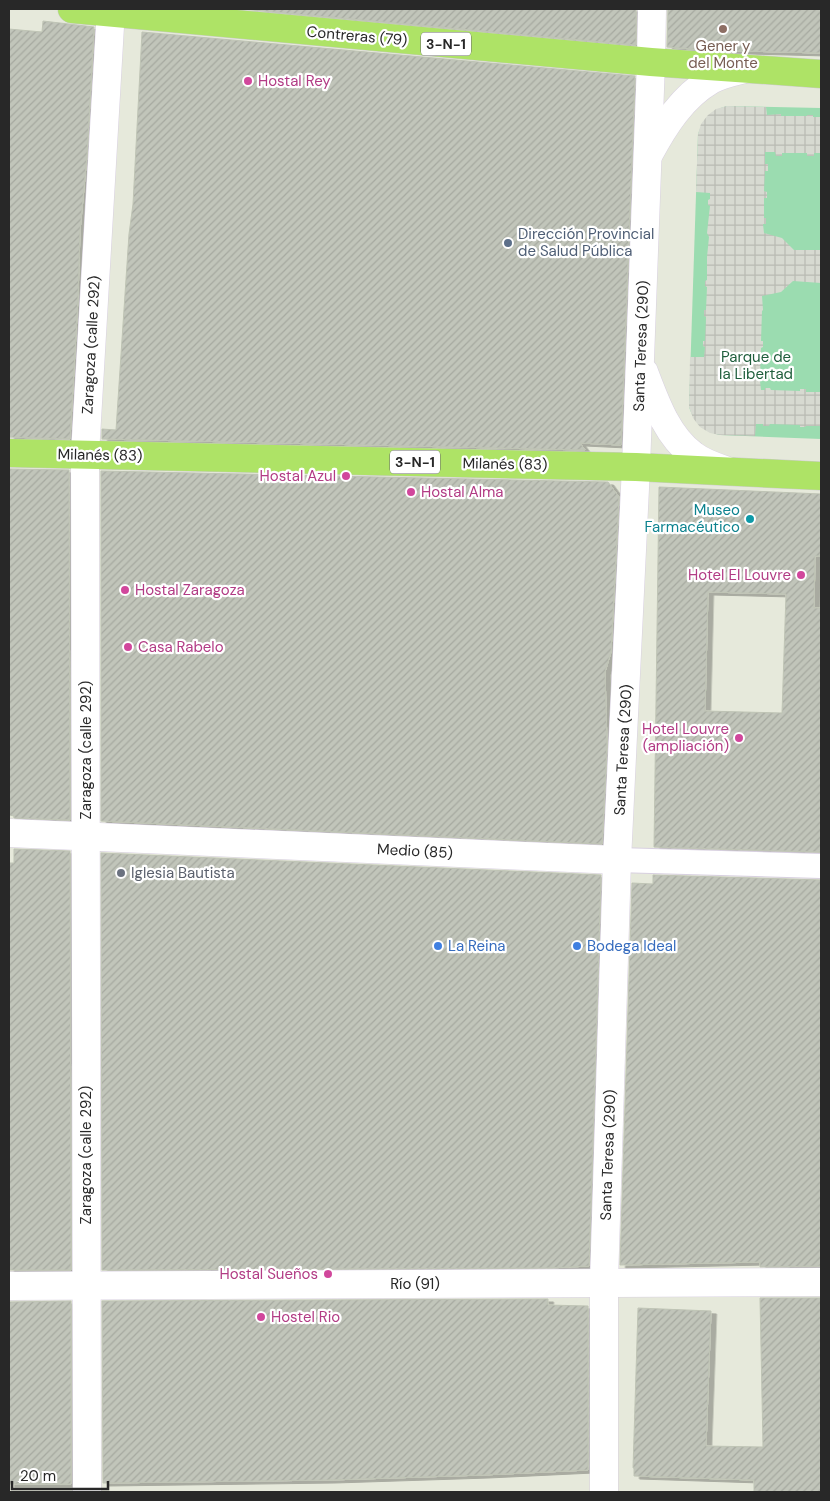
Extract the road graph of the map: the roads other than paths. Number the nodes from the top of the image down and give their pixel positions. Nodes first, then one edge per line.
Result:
1 (72, 9) edge
2 (652, 9) edge
3 (110, 11) edge
4 (651, 62) junction
5 (745, 69) junction
6 (821, 74) edge
7 (647, 157) junction
8 (640, 364) junction
9 (9, 453) edge
10 (85, 454) junction
11 (636, 467) junction
12 (734, 473) junction
13 (821, 476) edge
14 (9, 833) edge
15 (86, 835) junction
16 (617, 860) junction
17 (821, 866) edge
18 (604, 1282) junction
19 (821, 1282) edge
20 (9, 1286) edge
21 (86, 1286) junction
22 (87, 1492) edge
23 (604, 1492) edge

1 - 3 main road, Contreras (79) / 3-N-1
2 - 4 street, Santa Teresa (290)
3 - 4 main road, Contreras (79) / 3-N-1
3 - 10 street, Zaragoza (calle 292)
4 - 5 main road, Contreras (79) / 3-N-1
4 - 7 street, Santa Teresa (290)
5 - 6 main road, Contreras (79) / 3-N-1
5 - 7 street
7 - 8 street, Santa Teresa (290)
8 - 11 street, Santa Teresa (290)
8 - 12 street
9 - 10 main road, Milanés (83) / 3-N-1
10 - 11 main road, Milanés (83) / 3-N-1
10 - 15 street, Zaragoza (calle 292)
11 - 12 main road, Milanés (83) / 3-N-1
11 - 16 street, Santa Teresa (290)
12 - 13 main road, Milanés (83) / 3-N-1
14 - 15 street, Medio (85)
15 - 16 street, Medio (85)
15 - 21 street, Zaragoza (calle 292)
16 - 17 street, Medio (85)
16 - 18 street, Santa Teresa (290)
18 - 19 street, Río (91)
18 - 21 street, Río (91)
18 - 23 street, Santa Teresa (290)
20 - 21 street, Río (91)
21 - 22 street, Zaragoza (calle 292)

